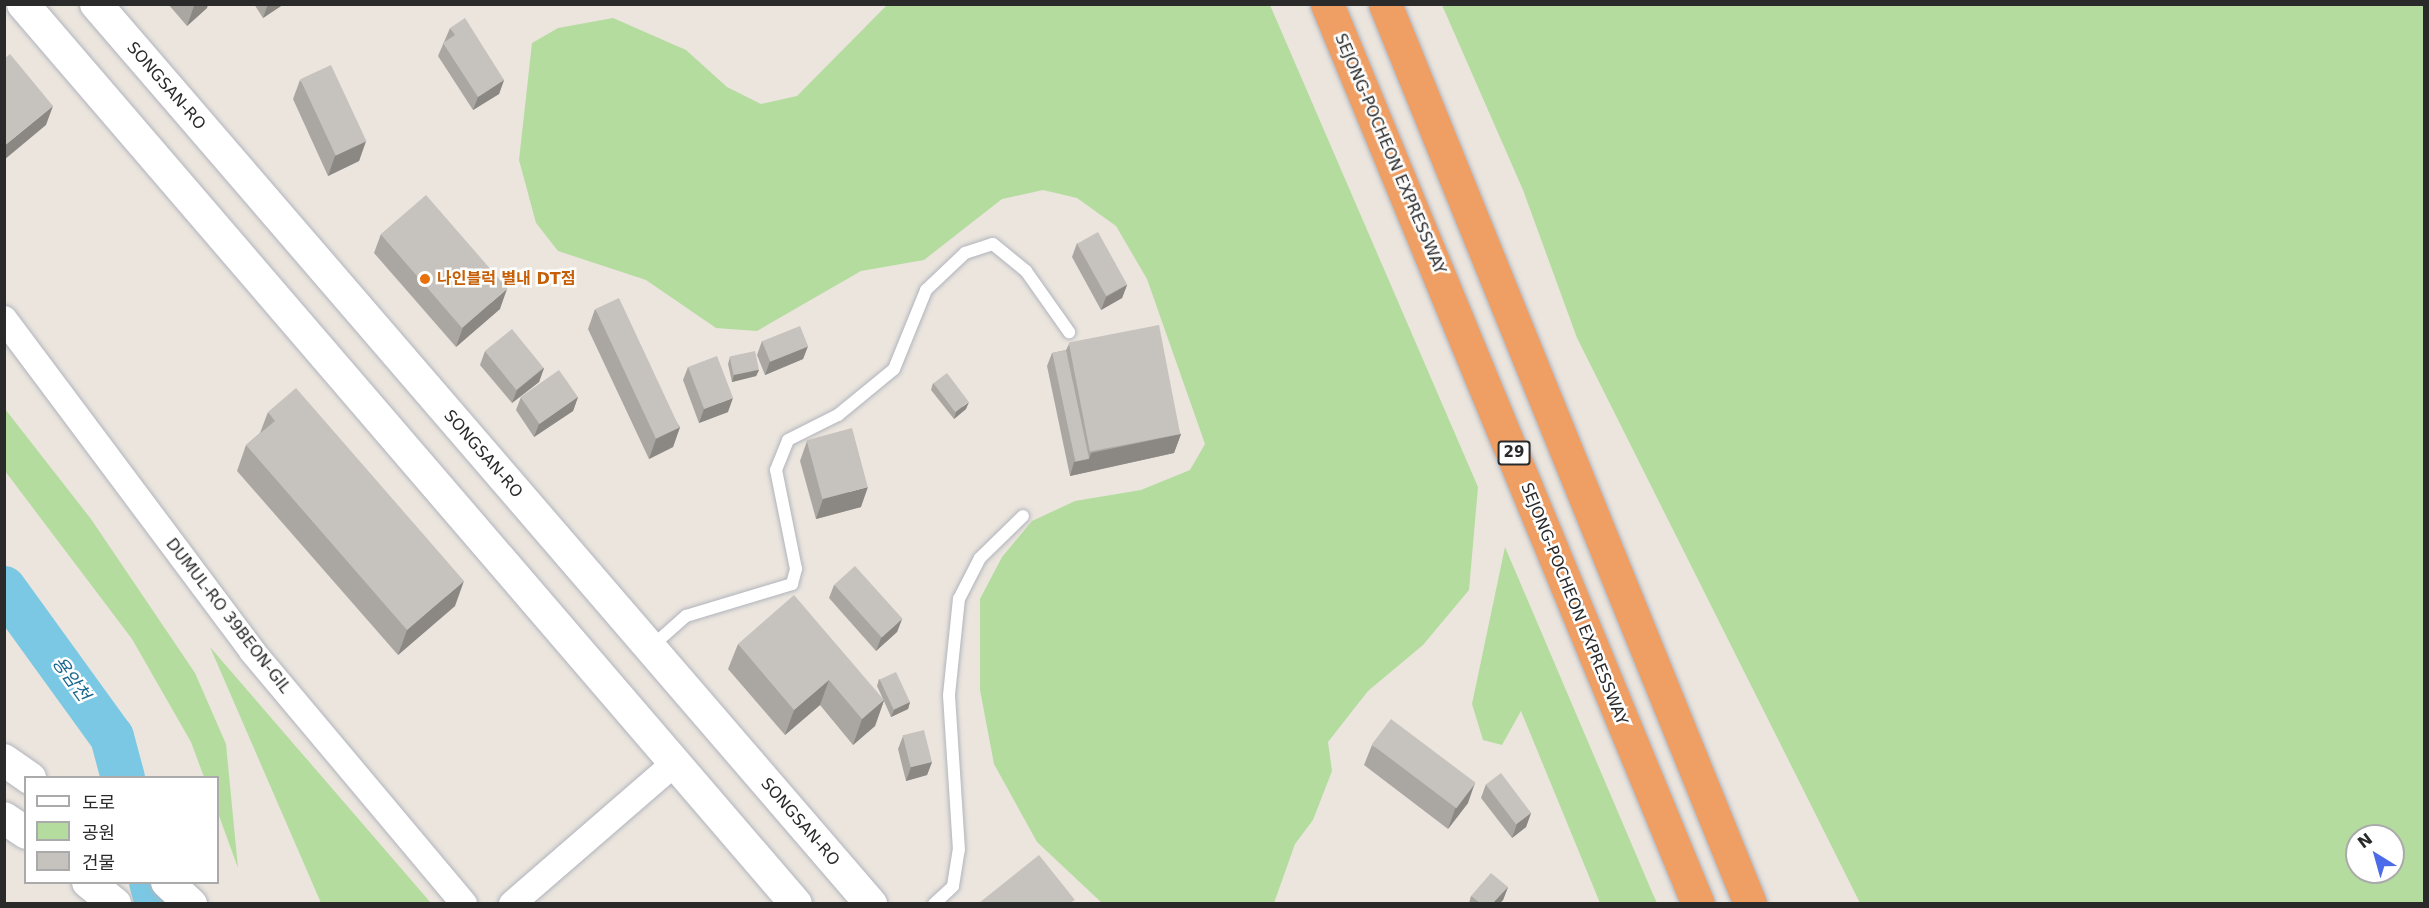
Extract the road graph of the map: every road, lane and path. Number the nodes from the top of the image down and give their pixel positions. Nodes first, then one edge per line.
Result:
1 (23, 4) edge
2 (96, 4) edge
3 (1327, 4) edge
4 (1385, 4) edge
5 (4, 319) edge
6 (1068, 332) dead end
7 (1023, 516) dead end
8 (650, 648) junction
9 (4, 760) edge
10 (675, 763) junction
11 (28, 776) edge
12 (91, 884) edge
13 (169, 884) edge
14 (115, 903) edge
15 (191, 903) edge
16 (464, 903) edge
17 (512, 903) edge
18 (796, 903) edge
19 (871, 903) edge
20 (934, 903) edge
21 (1698, 903) edge
22 (1750, 903) edge

1 - 10 street
2 - 8 street, SONGSAN-RO
3 - 21 highway, SEJONG-POCHEON EXPRESSWAY / 29
4 - 22 highway
5 - 16 street, DUMUL-RO 39BEON-GIL
6 - 8 lane
7 - 20 lane
8 - 19 street, SONGSAN-RO
9 - 11 street
10 - 17 street
10 - 18 street
12 - 14 street
13 - 15 street

